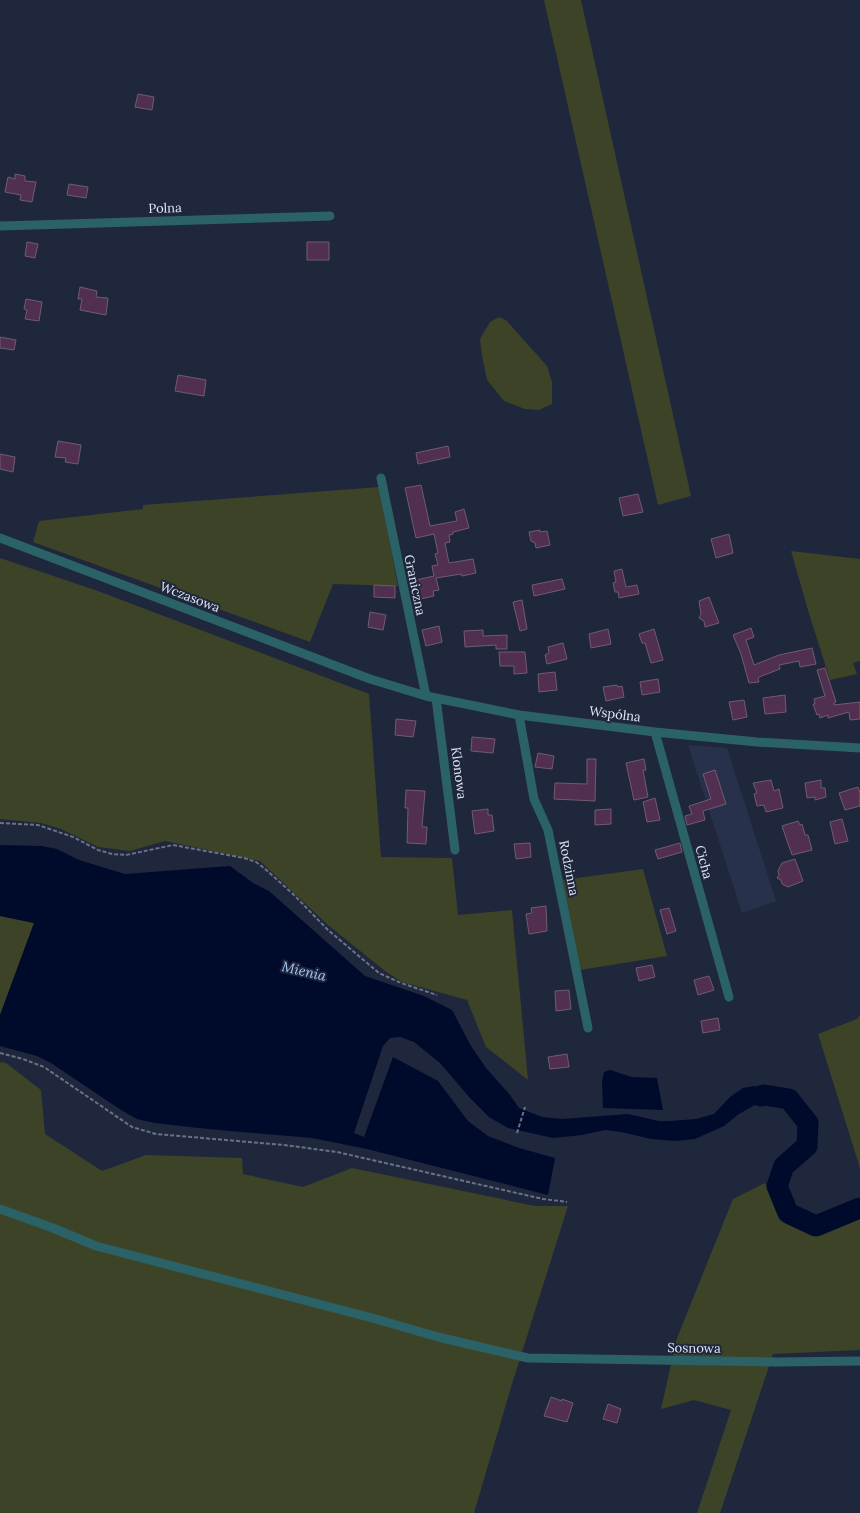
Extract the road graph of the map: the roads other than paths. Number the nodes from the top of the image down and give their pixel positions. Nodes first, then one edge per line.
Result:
1 (330, 216) dead end
2 (0, 226) edge
3 (381, 478) dead end
4 (0, 538) edge
5 (370, 679) joint
6 (426, 696) junction
7 (436, 698) junction
8 (519, 715) junction
9 (655, 732) junction
10 (860, 748) edge
11 (455, 850) dead end
12 (729, 997) dead end
13 (588, 1028) dead end
14 (0, 1209) edge
15 (860, 1361) edge

1 - 2 street, Polna
3 - 6 street, Graniczna
4 - 5 street, Wczasowa
5 - 6 street, Wspólna
6 - 7 street, Wspólna
7 - 8 street, Wspólna
7 - 11 street, Klonowa
8 - 9 street, Wspólna
8 - 13 street, Rodzinna
9 - 10 street, Wspólna
9 - 12 street, Cicha
14 - 15 street, Sosnowa

